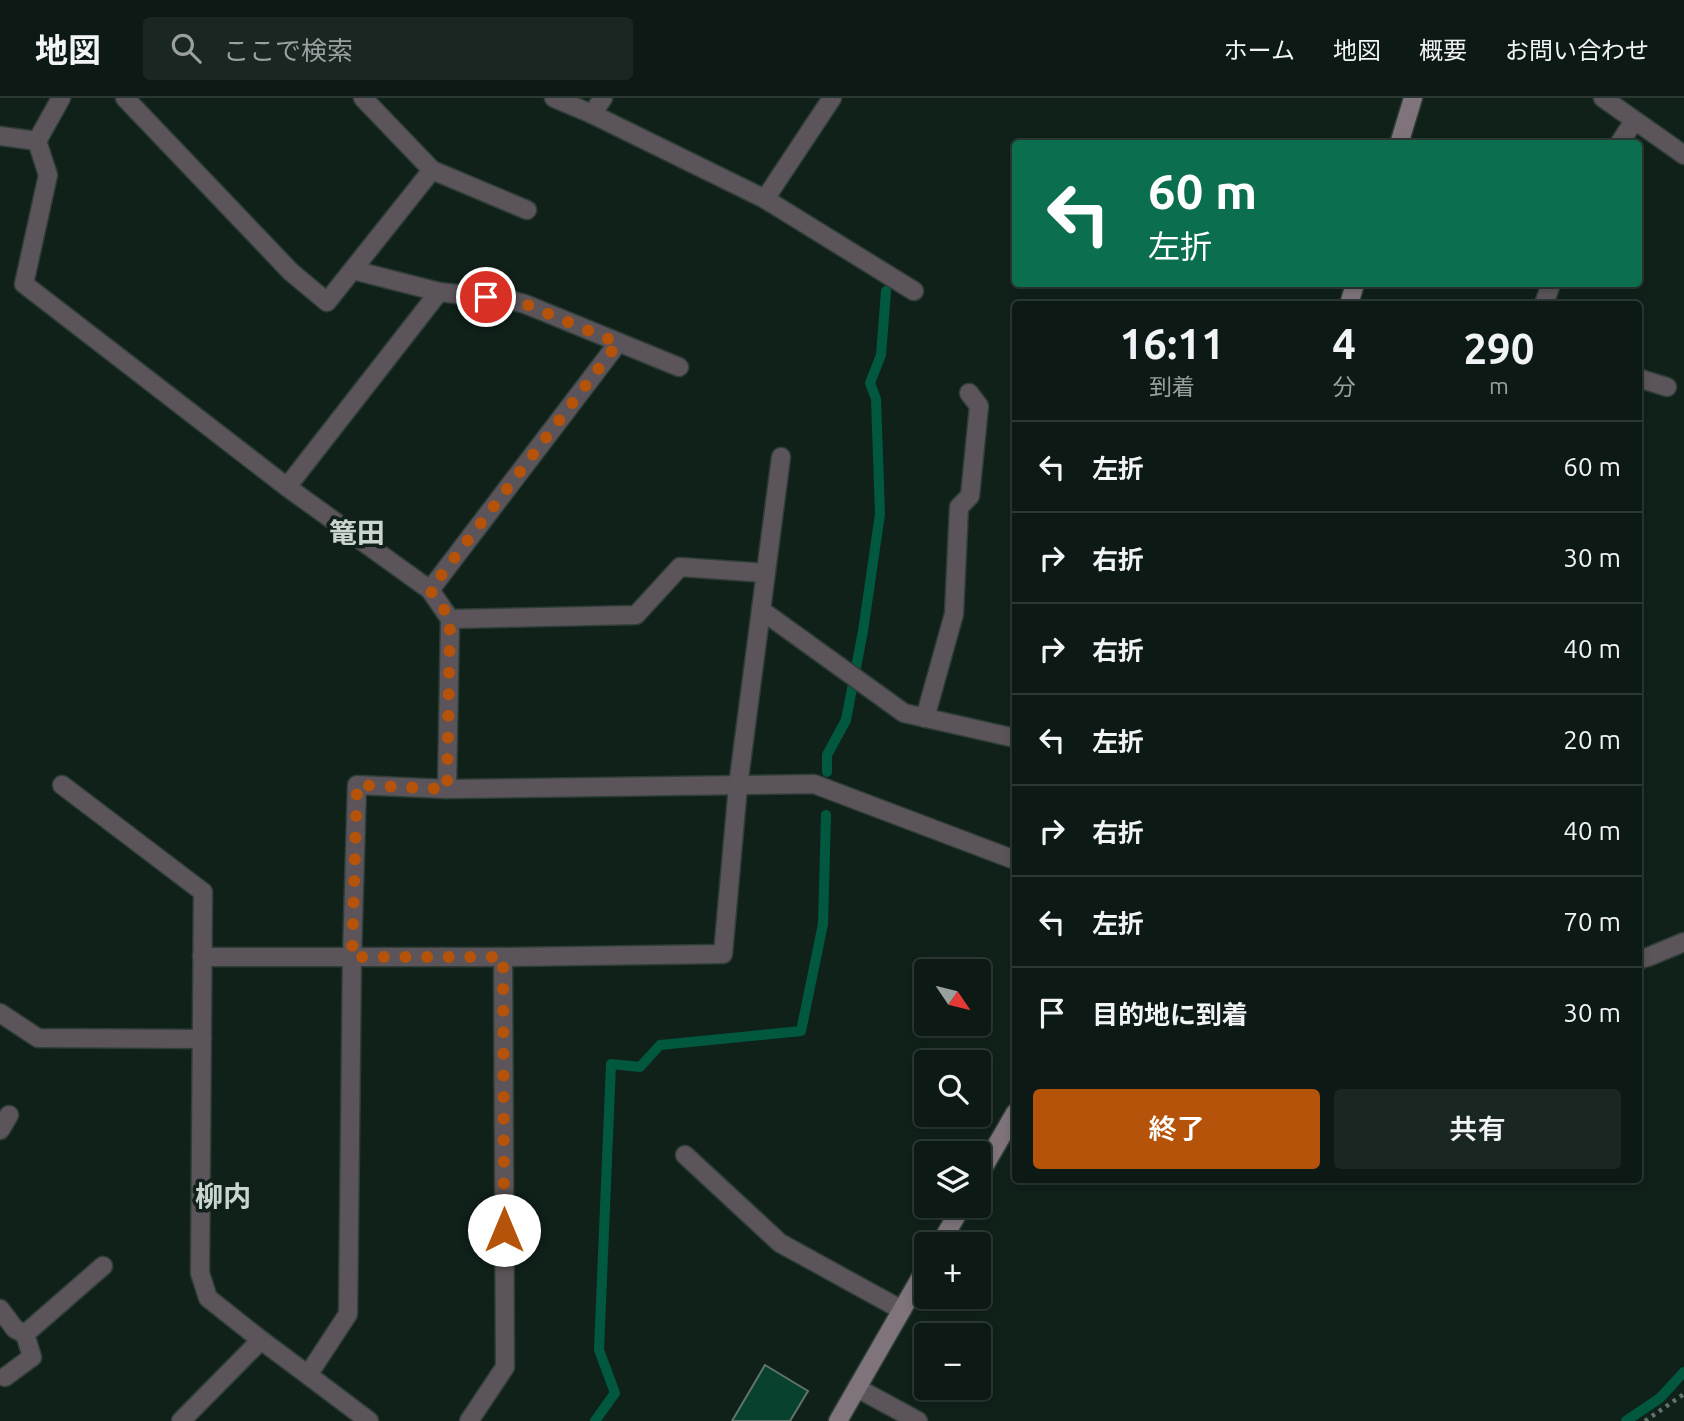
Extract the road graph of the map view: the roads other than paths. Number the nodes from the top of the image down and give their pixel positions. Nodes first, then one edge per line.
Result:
1 (61, 98) edge
2 (125, 98) edge
3 (363, 98) edge
4 (554, 98) edge
5 (603, 98) edge
6 (832, 98) edge
7 (1413, 98) edge
8 (1603, 98) edge
9 (592, 114) junction
10 (1634, 121) junction
11 (0, 136) edge
12 (1400, 140) edge
13 (1622, 140) edge
14 (37, 141) junction
15 (1684, 155) edge
16 (432, 170) junction
17 (765, 199) junction
18 (527, 210) dead end
19 (353, 270) junction
20 (914, 291) dead end
21 (439, 292) junction
22 (618, 343) junction
23 (679, 367) dead end
24 (1642, 379) edge
25 (1667, 387) dead end
26 (969, 393) dead end
27 (781, 457) dead end
28 (287, 487) junction
29 (766, 573) junction
30 (430, 590) junction
31 (761, 610) junction
32 (450, 618) junction
33 (925, 718) junction
34 (1012, 737) edge
35 (62, 785) dead end
36 (738, 786) junction
37 (447, 789) junction
38 (1012, 859) edge
39 (1684, 942) edge
40 (202, 957) junction
41 (352, 957) junction
42 (503, 957) junction
43 (1642, 959) edge
44 (0, 1013) edge
45 (202, 1039) junction
46 (1012, 1118) edge
47 (685, 1155) dead end
48 (991, 1155) edge
49 (103, 1266) dead end
50 (914, 1289) edge
51 (0, 1309) edge
52 (902, 1310) junction
53 (25, 1334) junction
54 (261, 1340) junction
55 (308, 1375) junction
56 (5, 1377) dead end
57 (857, 1388) junction
58 (181, 1421) edge
59 (369, 1421) edge
60 (469, 1421) edge
61 (838, 1421) edge
62 (918, 1421) edge

1 - 14 street
2 - 19 street
3 - 16 street
4 - 9 street
5 - 9 street
6 - 17 street
7 - 12 street
8 - 10 street
9 - 17 street
10 - 13 street
10 - 15 street
11 - 14 street
14 - 28 street
16 - 18 street
16 - 19 street
17 - 20 street
19 - 21 street
21 - 22 street
21 - 28 street
22 - 23 street
22 - 30 street
24 - 25 street
26 - 33 street
27 - 29 street
28 - 30 street
29 - 31 street
29 - 32 street
30 - 32 street
31 - 33 street
31 - 36 street
32 - 37 street
33 - 34 street
35 - 40 street
36 - 37 street
36 - 38 street
36 - 42 street
37 - 41 street
39 - 43 street
40 - 41 street
40 - 45 street
41 - 42 street
41 - 55 street
42 - 60 street
44 - 45 street
45 - 54 street
46 - 48 street
47 - 52 street
49 - 53 street
50 - 52 street
51 - 53 street
52 - 57 street
53 - 56 street
54 - 55 street
54 - 58 street
55 - 59 street
57 - 61 street
57 - 62 street

